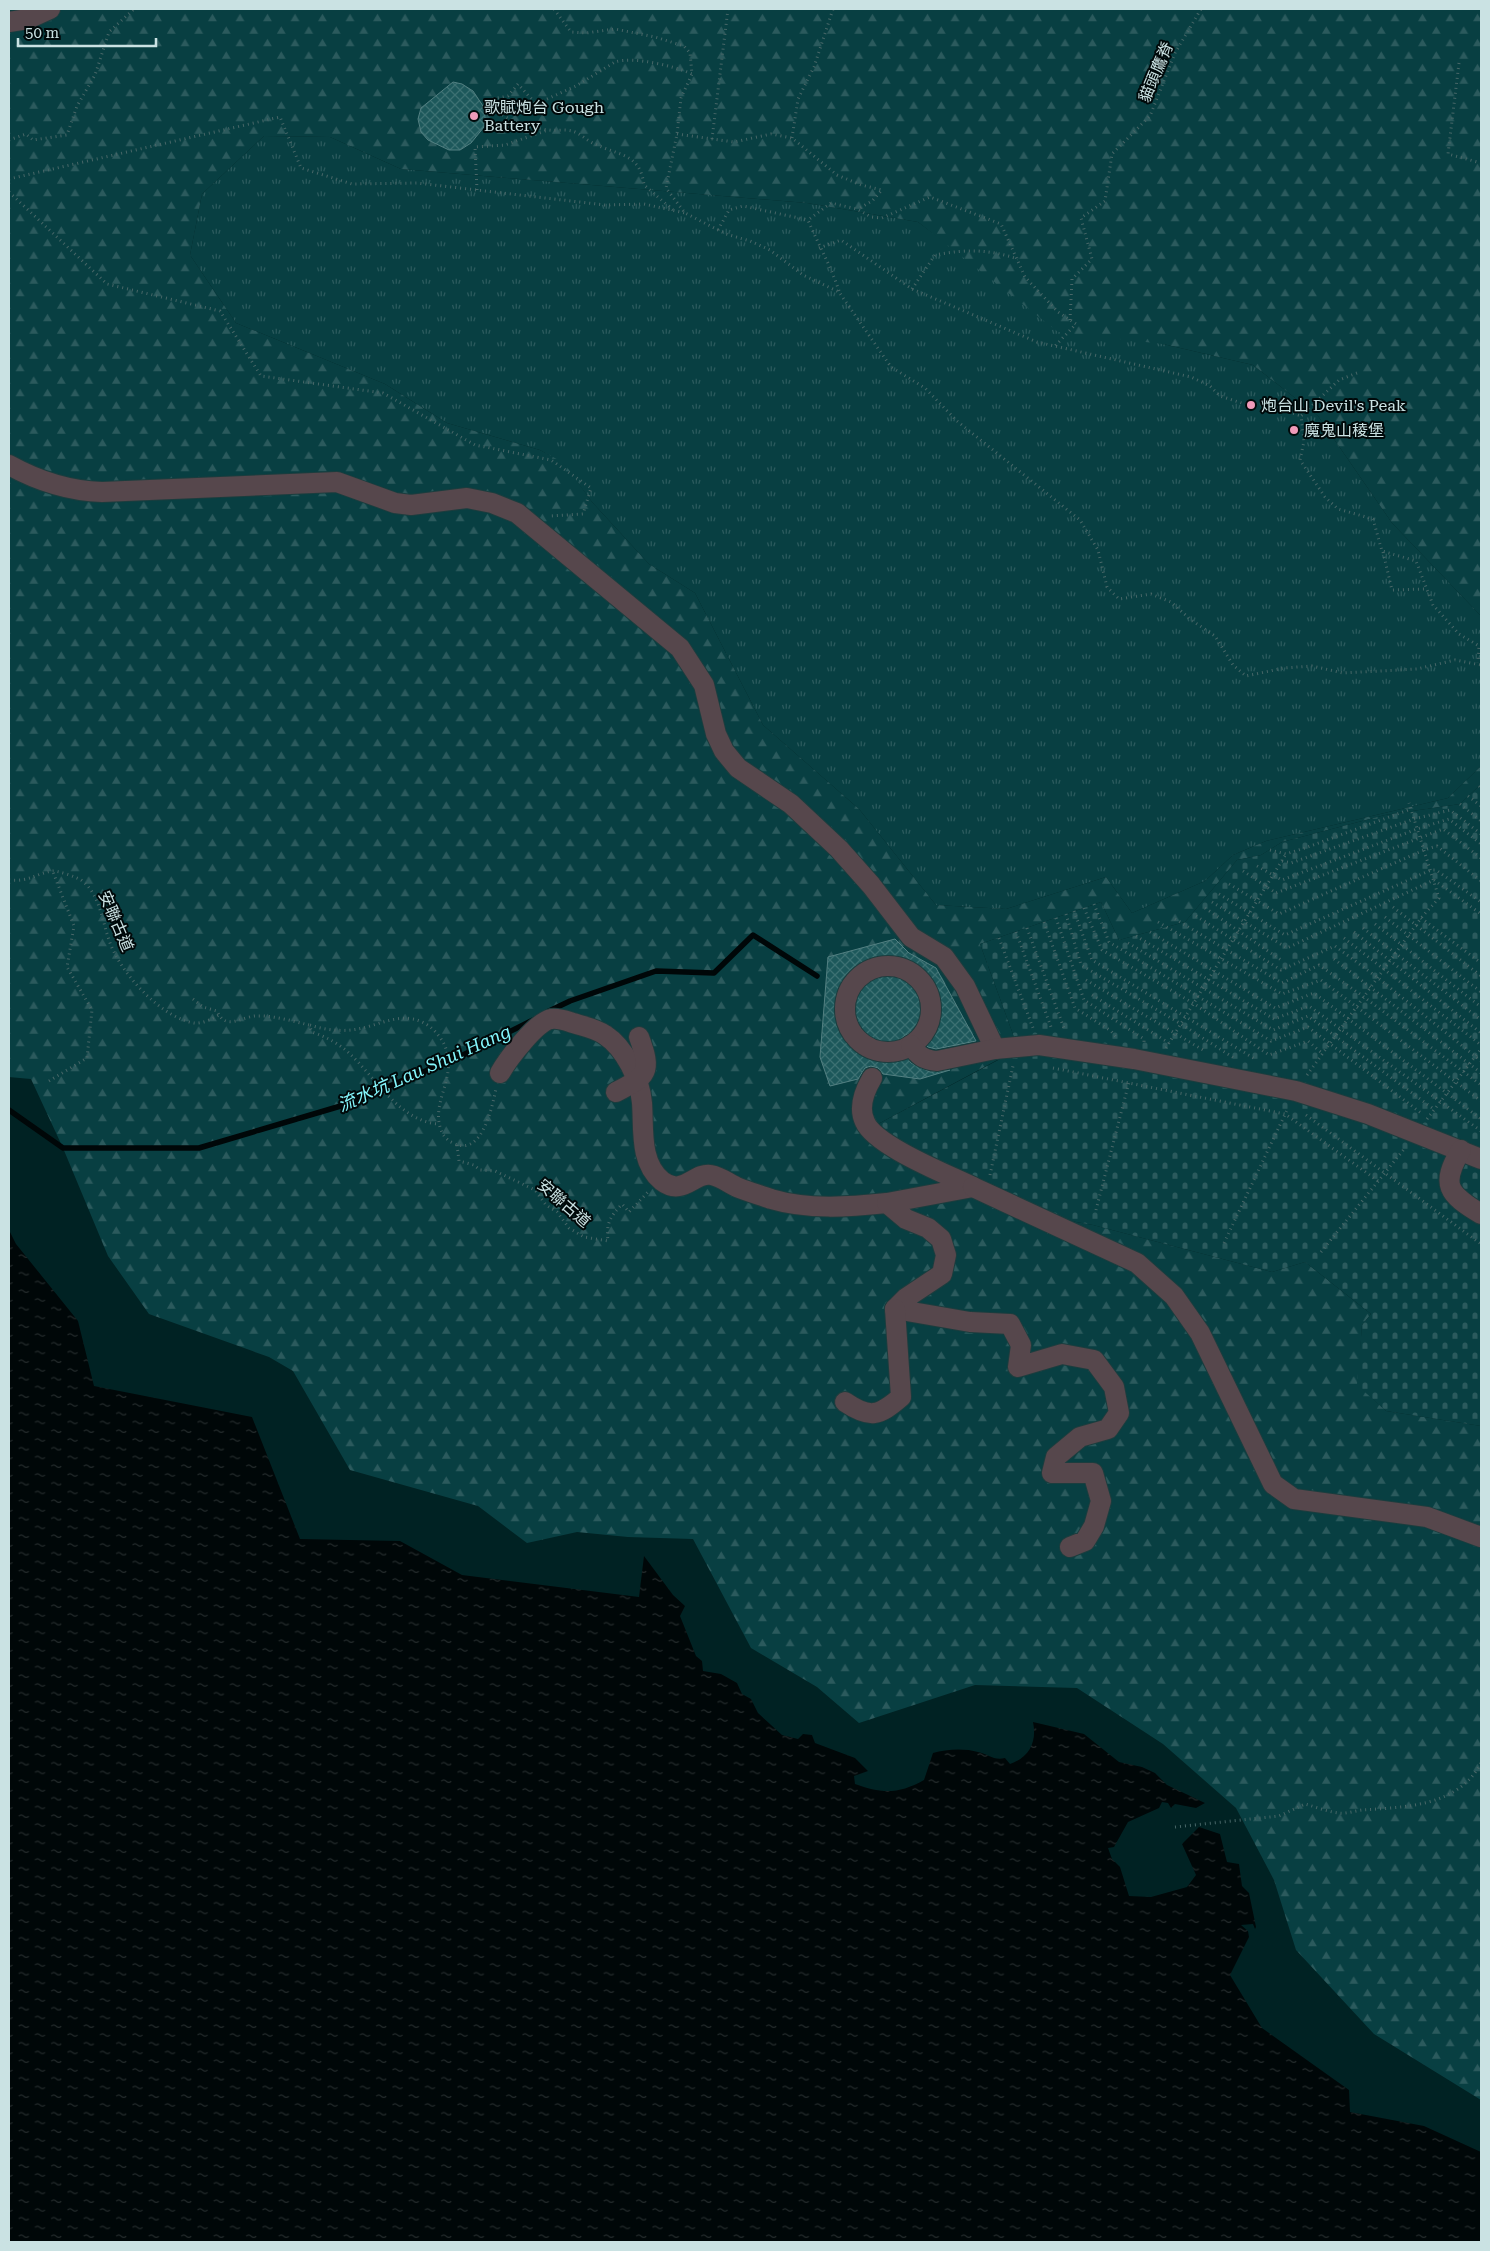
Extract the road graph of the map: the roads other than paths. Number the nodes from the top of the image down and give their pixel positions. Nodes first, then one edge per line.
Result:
1 (50, 9) edge
2 (9, 22) edge
3 (9, 465) edge
4 (639, 1037) dead end
5 (911, 1046) junction
6 (995, 1049) junction
7 (500, 1073) road end
8 (872, 1078) dead end
9 (638, 1081) junction
10 (616, 1092) dead end
11 (1461, 1150) junction
12 (1481, 1158) edge
13 (981, 1184) junction
14 (887, 1203) junction
15 (1481, 1214) edge
16 (895, 1309) junction
17 (844, 1402) dead end
18 (1481, 1537) edge
19 (1070, 1547) dead end

1 - 2 street
3 - 6 street
4 - 9 street
5 - 5 street
5 - 6 street
6 - 11 street
7 - 9 street
8 - 13 street
9 - 10 street
9 - 14 street
11 - 12 street
11 - 15 street
13 - 14 street
13 - 18 street
14 - 16 street
16 - 17 street
16 - 19 street

